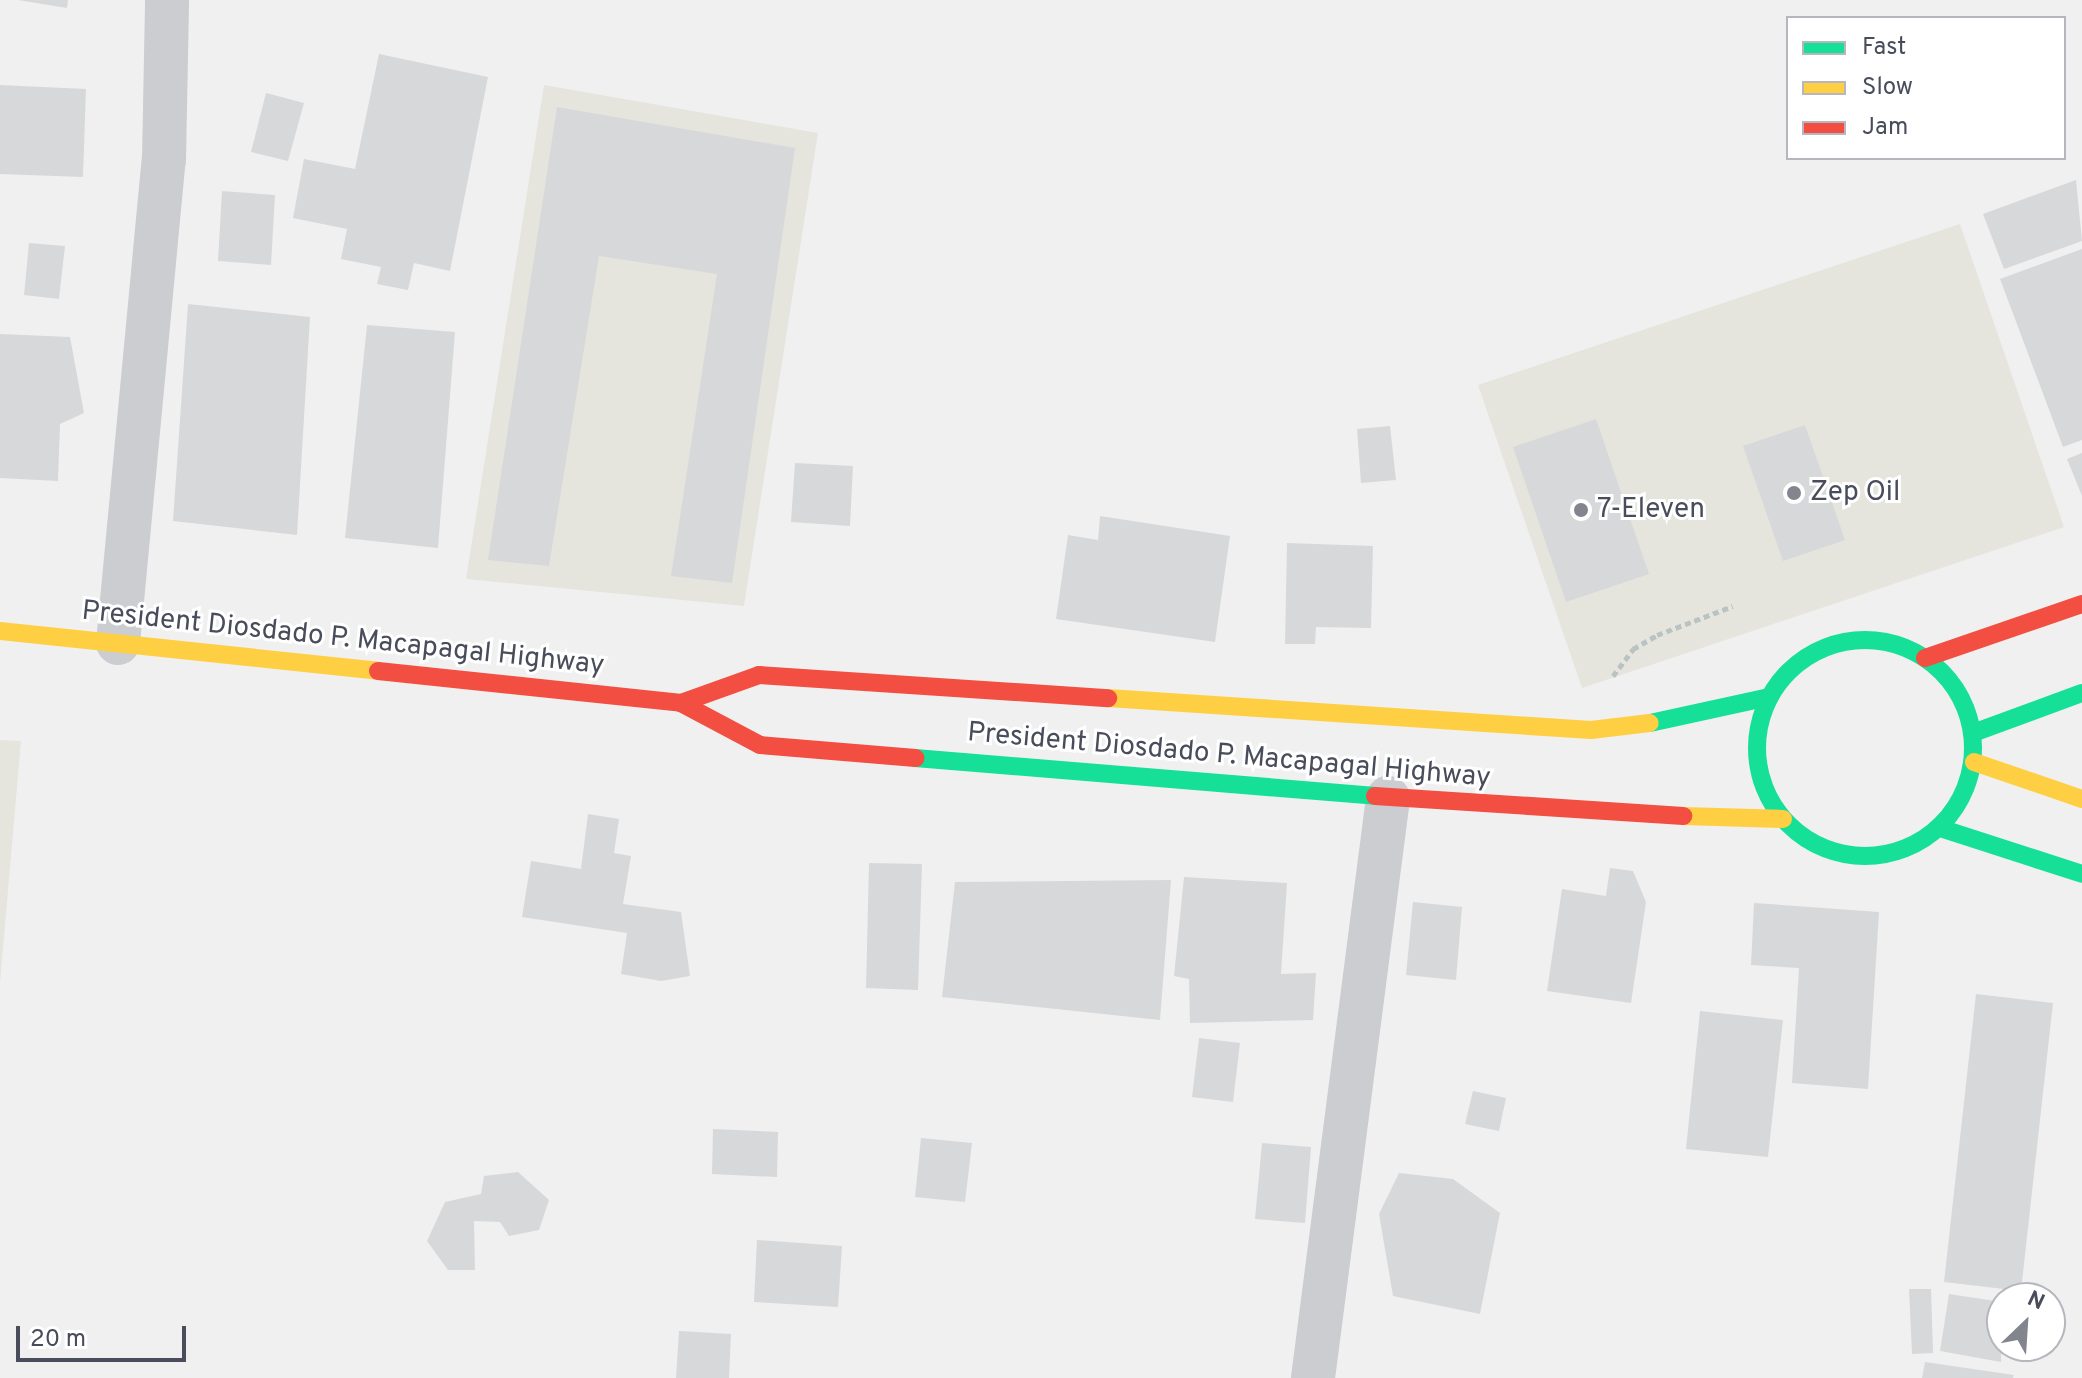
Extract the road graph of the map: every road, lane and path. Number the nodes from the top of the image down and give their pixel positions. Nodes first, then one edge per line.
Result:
1 (167, 0) edge
2 (2082, 604) edge
3 (1733, 606) dead end
4 (0, 631) edge
5 (118, 643) junction
6 (1925, 658) junction
7 (2082, 693) edge
8 (1769, 697) junction
9 (681, 703) junction
10 (1591, 730) junction
11 (1973, 733) junction
12 (1974, 762) junction
13 (1388, 798) junction
14 (2082, 799) edge
15 (1783, 819) junction
16 (1940, 828) junction
17 (2082, 874) edge
18 (1313, 1378) edge

1 - 5 street
2 - 6 main road
3 - 10 path
4 - 5 main road, President Diosdado P. Macapagal Highway
5 - 9 main road, President Diosdado P. Macapagal Highway
6 - 8 main road
6 - 11 main road
7 - 11 main road
8 - 10 main road, President Diosdado P. Macapagal Highway
8 - 15 main road
9 - 10 main road, President Diosdado P. Macapagal Highway
9 - 13 main road, President Diosdado P. Macapagal Highway
11 - 12 main road
12 - 14 main road
12 - 16 main road
13 - 15 main road, President Diosdado P. Macapagal Highway
13 - 18 street
15 - 16 main road
16 - 17 main road

